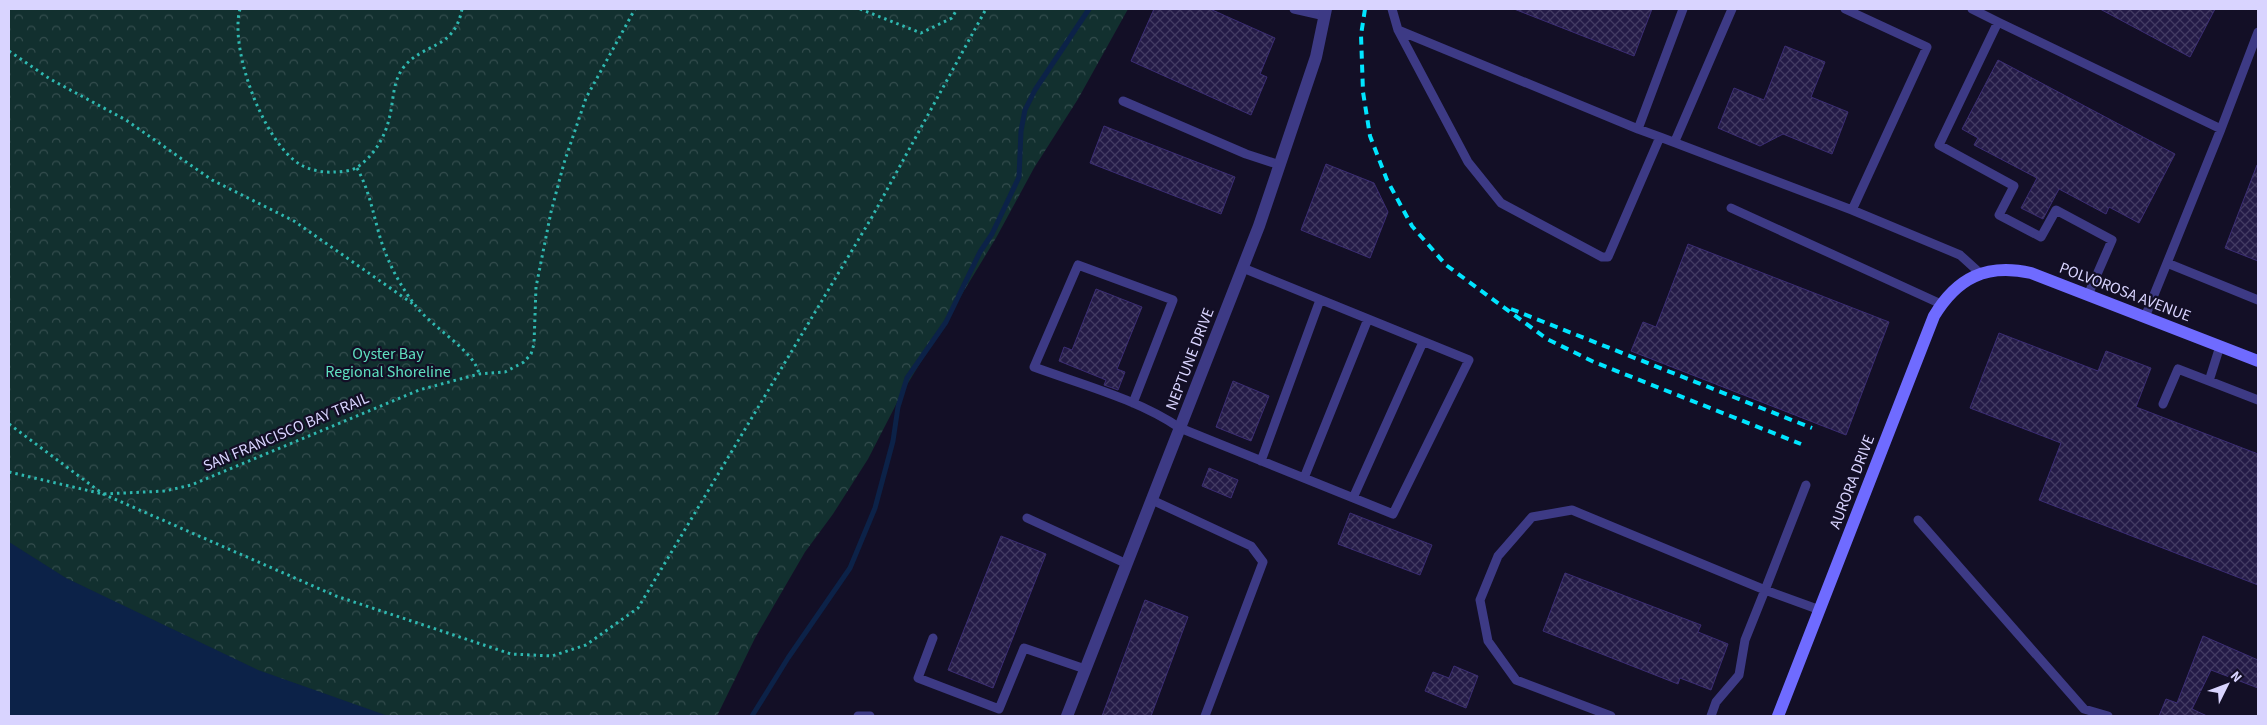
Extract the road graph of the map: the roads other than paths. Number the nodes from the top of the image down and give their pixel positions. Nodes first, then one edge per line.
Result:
1 (1294, 9) edge
2 (1392, 9) edge
3 (1683, 9) edge
4 (1732, 9) edge
5 (1845, 9) edge
6 (1972, 9) edge
7 (1325, 12) edge
8 (1998, 22) junction
9 (1398, 30) junction
10 (2258, 32) edge
11 (1123, 101) dead end
12 (1638, 129) junction
13 (2221, 129) junction
14 (1660, 137) junction
15 (1675, 141) junction
16 (1280, 165) junction
17 (1731, 208) dead end
18 (1852, 210) junction
19 (2166, 263) junction
20 (1243, 268) junction
21 (1979, 275) junction
22 (2088, 295) junction
23 (1320, 300) junction
24 (2258, 300) edge
25 (1941, 304) junction
26 (2144, 317) junction
27 (1368, 319) junction
28 (1423, 342) junction
29 (2220, 346) junction
30 (2258, 361) edge
31 (2209, 381) junction
32 (2258, 400) edge
33 (1133, 403) junction
34 (2163, 404) dead end
35 (1180, 428) junction
36 (1261, 461) junction
37 (1304, 478) junction
38 (1806, 485) dead end
39 (1353, 498) junction
40 (1152, 500) junction
41 (1027, 518) dead end
42 (1918, 520) dead end
43 (1126, 564) junction
44 (1765, 590) junction
45 (1820, 610) junction
46 (933, 638) dead end
47 (1085, 669) junction
48 (858, 716) edge
49 (870, 716) edge
50 (1067, 716) edge
51 (1205, 716) edge
52 (1611, 716) edge
53 (1711, 716) edge
54 (1778, 716) edge
55 (2108, 716) edge

1 - 7 lane
2 - 9 lane
3 - 12 lane
4 - 15 lane
5 - 18 lane
6 - 8 lane
7 - 16 street, NEPTUNE DRIVE
8 - 13 lane
8 - 22 lane
9 - 12 lane
9 - 14 lane
10 - 13 lane
11 - 16 lane
12 - 14 lane
13 - 19 lane
14 - 15 lane
15 - 18 lane
16 - 20 street, NEPTUNE DRIVE
17 - 25 lane
18 - 21 lane
19 - 24 lane
19 - 26 lane
20 - 23 lane
20 - 35 street, NEPTUNE DRIVE
21 - 22 street, POLVOROSA AVENUE
21 - 25 street, AURORA DRIVE
22 - 26 street, POLVOROSA AVENUE
23 - 27 lane
23 - 36 lane
25 - 45 street, AURORA DRIVE
26 - 29 street, POLVOROSA AVENUE
27 - 28 lane
27 - 37 lane
28 - 39 lane
28 - 39 lane
29 - 30 street, POLVOROSA AVENUE
29 - 31 lane
31 - 32 lane
31 - 34 lane
33 - 33 lane
33 - 35 lane
35 - 36 lane
35 - 40 street, NEPTUNE DRIVE
36 - 37 lane
37 - 39 lane
38 - 44 lane
40 - 43 street, NEPTUNE DRIVE
40 - 51 lane
41 - 43 lane
42 - 55 lane
43 - 47 street, NEPTUNE DRIVE
44 - 45 lane
44 - 52 lane
44 - 53 lane
45 - 54 street, AURORA DRIVE
46 - 47 lane
47 - 50 street, NEPTUNE DRIVE
48 - 49 lane

